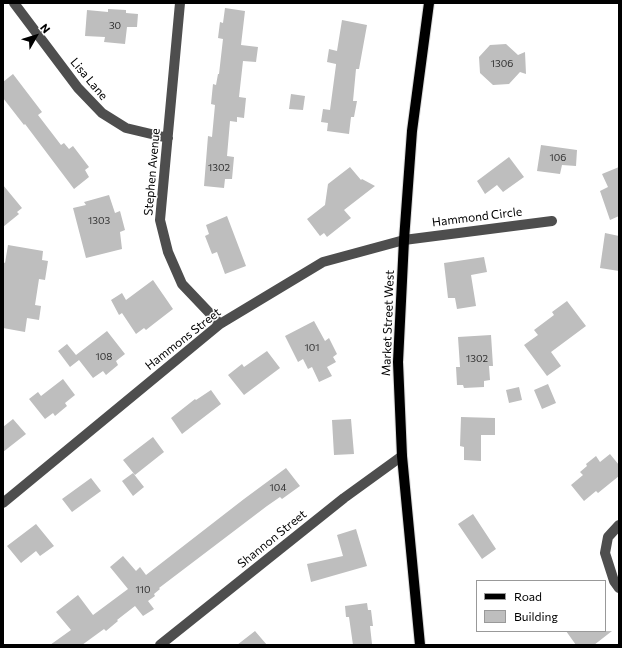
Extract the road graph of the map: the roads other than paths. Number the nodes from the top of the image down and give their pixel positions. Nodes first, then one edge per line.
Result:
1 (14, 3) edge
2 (180, 3) edge
3 (429, 3) edge
4 (168, 138) junction
5 (552, 221) dead end
6 (404, 240) junction
7 (220, 324) junction
8 (402, 456) junction
9 (3, 503) edge
10 (619, 525) edge
11 (619, 588) edge
12 (160, 645) edge
13 (420, 645) edge

1 - 4 street, Lisa Lane
2 - 4 street, Stephen Avenue
3 - 6 main road, Market Street West
4 - 7 street, Stephen Avenue
5 - 6 street, Hammond Circle
6 - 7 street, Hammons Street
6 - 8 main road, Market Street West
7 - 9 street, Hammons Street
8 - 12 street, Shannon Street
8 - 13 main road, Market Street West
10 - 11 street

